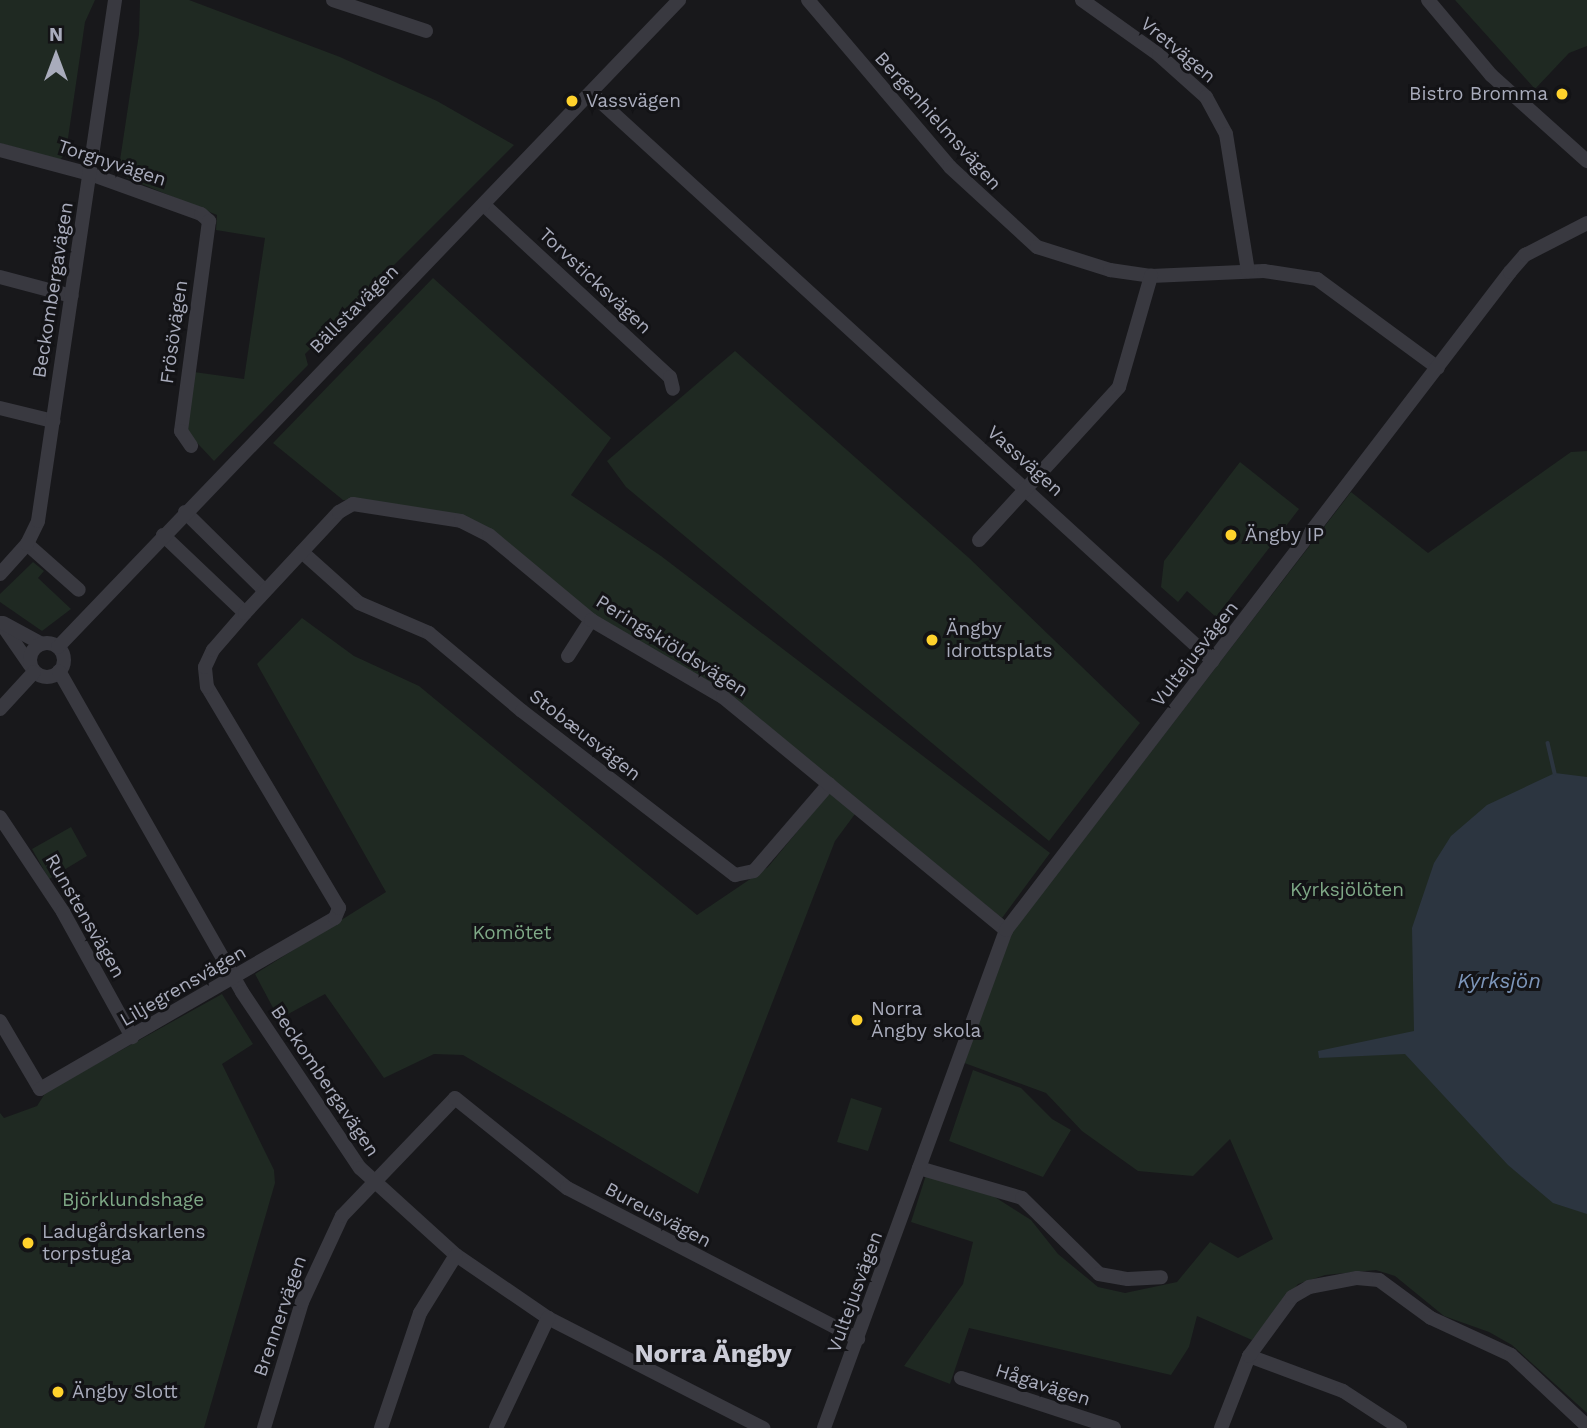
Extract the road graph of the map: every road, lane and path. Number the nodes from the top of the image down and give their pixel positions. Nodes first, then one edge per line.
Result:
1 (115, 0) edge
2 (333, 0) edge
3 (679, 0) edge
4 (808, 0) edge
5 (1082, 0) edge
6 (1428, 0) edge
7 (426, 31) dead end
8 (591, 93) junction
9 (0, 150) edge
10 (1587, 161) edge
11 (90, 174) junction
12 (484, 205) junction
13 (209, 221) joint
14 (1587, 223) edge
15 (1248, 271) junction
16 (1152, 276) junction
17 (0, 277) edge
18 (72, 296) junction
19 (1438, 368) junction
20 (673, 389) dead end
21 (0, 408) edge
22 (53, 421) junction
23 (191, 446) dead end
24 (1026, 487) junction
25 (185, 512) junction
26 (163, 535) junction
27 (979, 540) dead end
28 (27, 544) junction
29 (302, 552) junction
30 (0, 574) edge
31 (79, 590) dead end
32 (265, 591) junction
33 (245, 613) junction
34 (591, 620) junction
35 (1, 622) edge
36 (42, 644) junction
37 (58, 647) junction
38 (568, 656) dead end
39 (1213, 661) junction
40 (32, 668) junction
41 (59, 671) junction
42 (0, 709) edge
43 (830, 784) junction
44 (0, 817) edge
45 (339, 908) joint
46 (1006, 930) junction
47 (234, 980) junction
48 (0, 1020) edge
49 (132, 1037) junction
50 (455, 1098) joint
51 (919, 1168) junction
52 (373, 1181) junction
53 (456, 1255) junction
54 (1161, 1277) dead end
55 (548, 1318) junction
56 (859, 1339) junction
57 (1249, 1356) junction
58 (961, 1378) dead end
59 (1587, 1426) edge
60 (264, 1428) edge
61 (381, 1428) edge
62 (496, 1428) edge
63 (763, 1428) edge
64 (824, 1428) edge
65 (1114, 1428) edge
66 (1221, 1428) edge
67 (1400, 1428) edge

1 - 11 street, Beckombergavägen
2 - 7 street
3 - 8 street, Bällstavägen
4 - 16 street, Bergenhielmsvägen
5 - 15 street, Vretvägen
6 - 10 street
8 - 12 street, Bällstavägen
8 - 24 street, Vassvägen
9 - 11 street, Torgnyvägen
11 - 13 street, Torgnyvägen
11 - 18 street, Beckombergavägen
12 - 20 street, Torvsticksvägen
12 - 25 street, Bällstavägen
13 - 23 street, Frösövägen
14 - 19 street, Vultejusvägen
15 - 16 street, Bergenhielmsvägen
15 - 19 street, Bergenhielmsvägen
16 - 24 street
17 - 18 street
18 - 22 street, Beckombergavägen
19 - 39 street, Vultejusvägen
21 - 22 street
22 - 28 street, Beckombergavägen
24 - 27 street
24 - 39 street, Vassvägen
25 - 26 street, Bällstavägen
25 - 32 street
26 - 33 street
26 - 37 street, Bällstavägen
28 - 30 street, Beckombergavägen
28 - 31 street
29 - 32 street, Peringskiöldsvägen
29 - 34 street, Peringskiöldsvägen
29 - 43 street, Stobæusvägen
32 - 33 street, Peringskiöldsvägen
33 - 45 street, Peringskiöldsvägen
34 - 38 street
34 - 43 street, Peringskiöldsvägen
35 - 36 street
35 - 40 street
36 - 37 street
36 - 40 street
37 - 41 street
39 - 46 street, Vultejusvägen
40 - 41 street
40 - 42 street
41 - 47 street, Beckombergavägen
43 - 46 street, Peringskiöldsvägen
44 - 49 street, Runstensvägen
45 - 47 street, Liljegrensvägen
46 - 51 street, Vultejusvägen
47 - 49 street, Liljegrensvägen
47 - 52 street, Beckombergavägen
48 - 49 street, Liljegrensvägen
50 - 52 street, Brennervägen
50 - 56 street, Bureusvägen
51 - 54 street
51 - 56 street, Vultejusvägen
52 - 53 street, Beckombergavägen
52 - 60 street, Brennervägen
53 - 55 street, Beckombergavägen
53 - 61 street
55 - 62 street
55 - 63 street, Beckombergavägen
56 - 64 street, Vultejusvägen
57 - 59 street
57 - 66 street
57 - 67 street
58 - 65 street, Hågavägen

